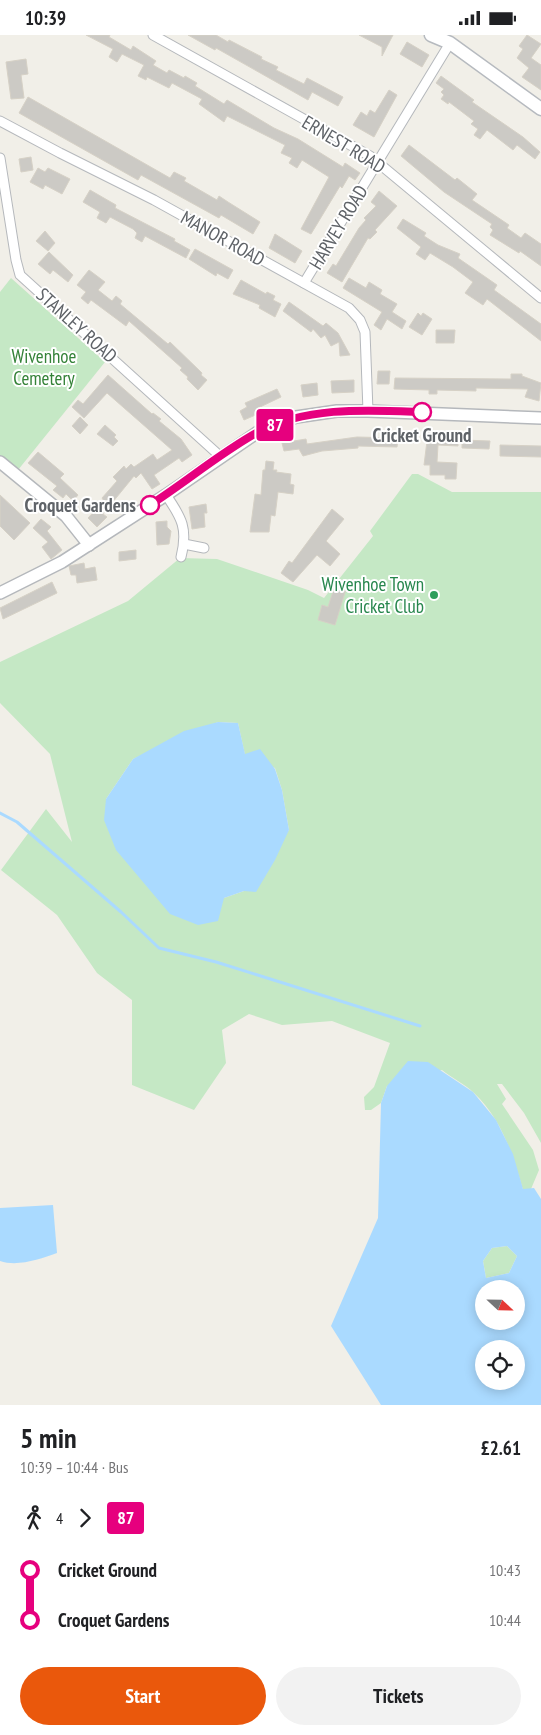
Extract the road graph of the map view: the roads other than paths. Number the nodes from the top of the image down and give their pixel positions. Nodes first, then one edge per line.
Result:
1 (153, 35) edge
2 (431, 35) edge
3 (450, 43) junction
4 (541, 109) edge
5 (0, 121) edge
6 (0, 158) edge
7 (378, 162) junction
8 (304, 283) junction
9 (541, 298) edge
10 (368, 411) junction
11 (541, 418) edge
12 (221, 457) junction
13 (0, 462) edge
14 (166, 495) junction
15 (184, 544) junction
16 (89, 545) junction
17 (204, 547) dead end
18 (181, 557) dead end
19 (0, 593) edge

1 - 7 street, ERNEST ROAD
2 - 3 main road
3 - 4 main road
3 - 7 street, HARVEY ROAD
5 - 8 street, MANOR ROAD
6 - 12 street, STANLEY ROAD
7 - 8 street, HARVEY ROAD
7 - 9 street, ERNEST ROAD
8 - 10 street, MANOR ROAD
10 - 11 street
10 - 12 street
12 - 14 street
13 - 16 street
14 - 15 street
14 - 16 street
15 - 17 street
15 - 18 street
16 - 19 street

